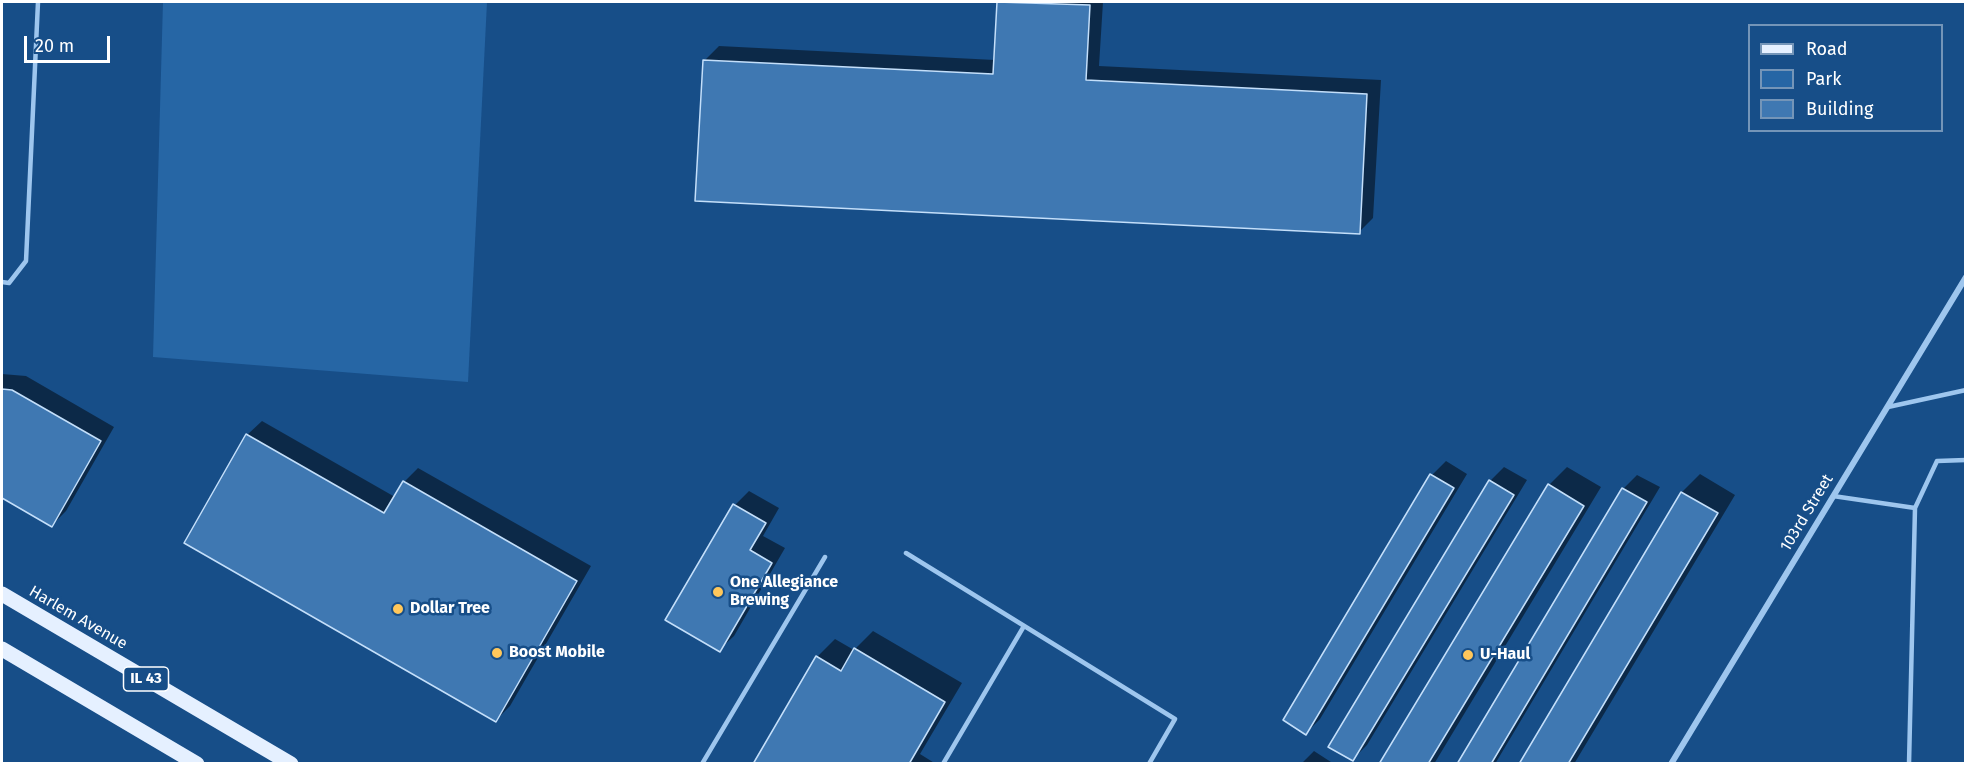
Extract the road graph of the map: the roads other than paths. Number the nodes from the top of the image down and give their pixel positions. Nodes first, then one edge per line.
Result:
1 (38, 2) edge
2 (1965, 277) edge
3 (2, 282) edge
4 (1965, 390) edge
5 (1888, 407) junction
6 (1965, 460) edge
7 (1833, 496) junction
8 (1915, 508) junction
9 (906, 553) dead end
10 (825, 557) dead end
11 (2, 594) edge
12 (1024, 626) junction
13 (2, 649) edge
14 (197, 764) edge
15 (291, 764) edge
16 (702, 764) edge
17 (943, 764) edge
18 (1149, 764) edge
19 (1671, 764) edge
20 (1909, 764) edge

1 - 3 lane
2 - 5 street, 103rd Street
4 - 5 lane
5 - 7 street, 103rd Street
6 - 8 lane
7 - 8 lane
7 - 19 street, 103rd Street
8 - 20 lane
9 - 12 lane
10 - 16 lane
11 - 15 main road, Harlem Avenue / IL 43
12 - 17 lane
12 - 18 lane
13 - 14 main road

